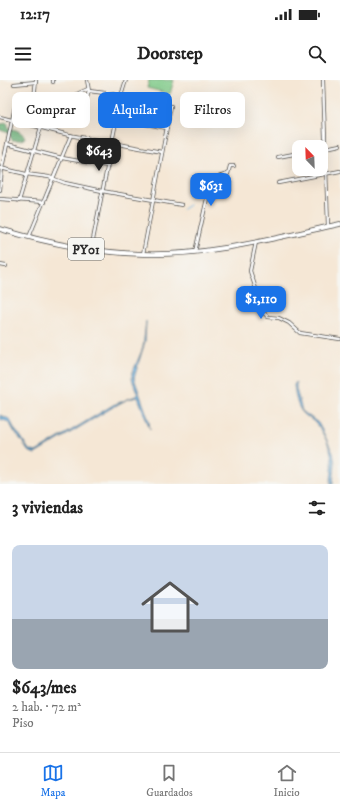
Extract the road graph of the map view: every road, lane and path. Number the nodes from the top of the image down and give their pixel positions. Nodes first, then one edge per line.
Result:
1 (87, 80) edge
2 (126, 80) edge
3 (323, 80) edge
4 (36, 81) edge
5 (14, 84) dead end
6 (89, 90) junction
7 (35, 92) edge
8 (102, 92) edge
9 (122, 92) edge
10 (0, 117) edge
11 (12, 120) joint
12 (41, 128) edge
13 (45, 128) edge
14 (115, 128) edge
15 (167, 128) edge
16 (49, 129) junction
17 (71, 135) junction
18 (325, 140) edge
19 (112, 143) junction
20 (6, 144) junction
21 (340, 145) edge
22 (328, 147) edge
23 (34, 150) junction
24 (162, 152) junction
25 (292, 154) edge
26 (278, 157) dead end
27 (62, 158) junction
28 (108, 166) junction
29 (234, 166) dead end
30 (1, 168) edge
31 (340, 170) edge
32 (328, 173) edge
33 (26, 174) junction
34 (315, 176) edge
35 (326, 176) edge
36 (53, 179) junction
37 (278, 183) dead end
38 (0, 190) edge
39 (102, 191) junction
40 (0, 199) edge
41 (153, 200) junction
42 (19, 201) junction
43 (44, 202) junction
44 (182, 205) dead end
45 (340, 224) edge
46 (328, 226) junction
47 (0, 229) edge
48 (28, 238) junction
49 (256, 241) junction
50 (91, 250) junction
51 (195, 252) junction
52 (143, 254) junction
53 (0, 265) edge
54 (6, 266) dead end
55 (340, 340) edge

1 - 6 street
2 - 9 street
3 - 18 street
4 - 5 street
4 - 7 street
6 - 8 street
6 - 16 street
10 - 11 street
11 - 20 street
12 - 23 street
13 - 16 street
14 - 19 street
15 - 24 street
16 - 17 street
17 - 19 street
17 - 27 street
19 - 24 street
19 - 28 street
20 - 23 street
20 - 30 street
21 - 22 street
23 - 27 street
23 - 33 street
24 - 41 street
25 - 26 street
27 - 28 street
27 - 36 street
28 - 39 street
29 - 51 street
30 - 33 street
30 - 38 street
31 - 32 street
33 - 36 street
33 - 42 street
34 - 37 street
35 - 46 street
36 - 39 street
36 - 43 street
39 - 41 street
39 - 50 street
40 - 42 street
41 - 44 street
41 - 52 street
42 - 43 street
43 - 48 street
45 - 46 highway, PY01
46 - 49 highway, PY01
47 - 48 highway, PY01
48 - 50 highway, PY01
49 - 51 highway, PY01
49 - 55 street
50 - 52 highway, PY01
51 - 52 highway, PY01
53 - 54 street

